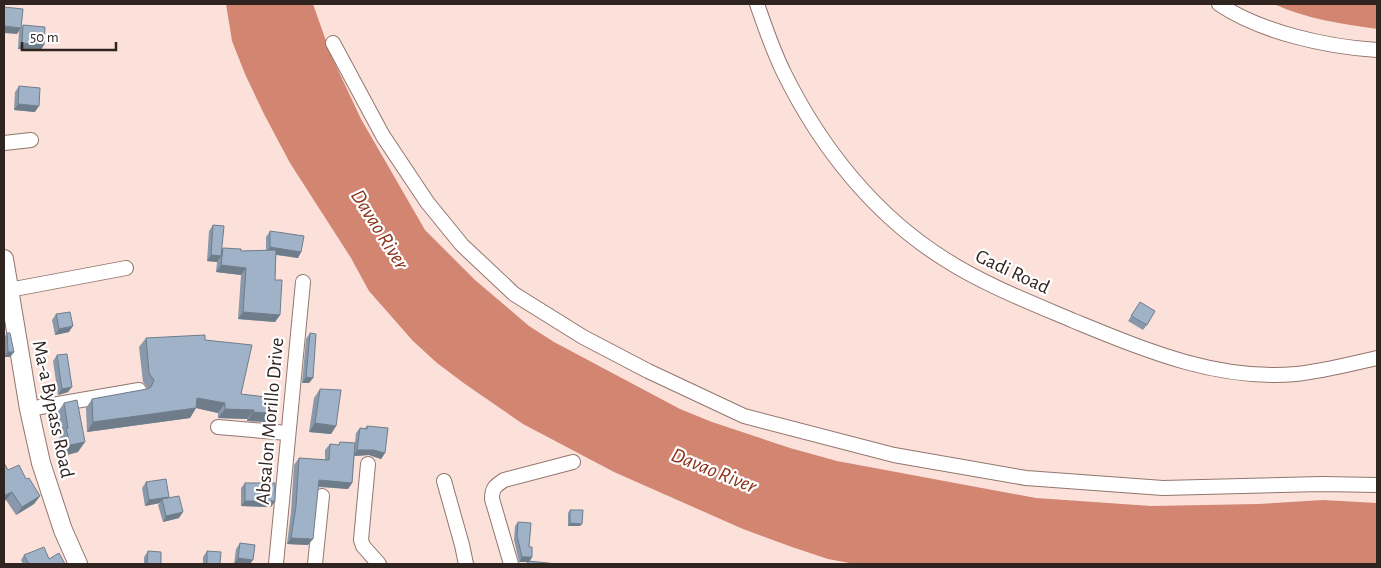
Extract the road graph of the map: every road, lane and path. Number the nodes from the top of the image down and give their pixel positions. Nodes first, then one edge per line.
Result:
1 (757, 4) edge
2 (1219, 4) edge
3 (334, 43) dead end
4 (1377, 50) edge
5 (31, 140) dead end
6 (4, 142) edge
7 (4, 259) edge
8 (126, 268) dead end
9 (303, 282) dead end
10 (9, 290) junction
11 (9, 325) edge
12 (1377, 358) edge
13 (139, 390) edge
14 (29, 409) junction
15 (218, 427) dead end
16 (288, 433) junction
17 (573, 462) dead end
18 (368, 464) dead end
19 (444, 481) dead end
20 (1377, 485) edge
21 (322, 496) dead end
22 (78, 564) edge
23 (276, 564) edge
24 (315, 564) edge
25 (380, 564) edge
26 (466, 564) edge
27 (511, 564) edge

1 - 12 street, Gadi Road
2 - 4 street
3 - 20 street
5 - 6 street
7 - 10 main road, Ma-a Bypass Road
8 - 10 street
9 - 16 street, Absalon Morillo Drive
10 - 11 main road, Ma-a Bypass Road
11 - 14 main road, Ma-a Bypass Road
13 - 14 street
14 - 22 main road, Ma-a Bypass Road
15 - 16 street
16 - 23 street, Absalon Morillo Drive
17 - 27 street
18 - 25 street
19 - 26 street
21 - 24 street

